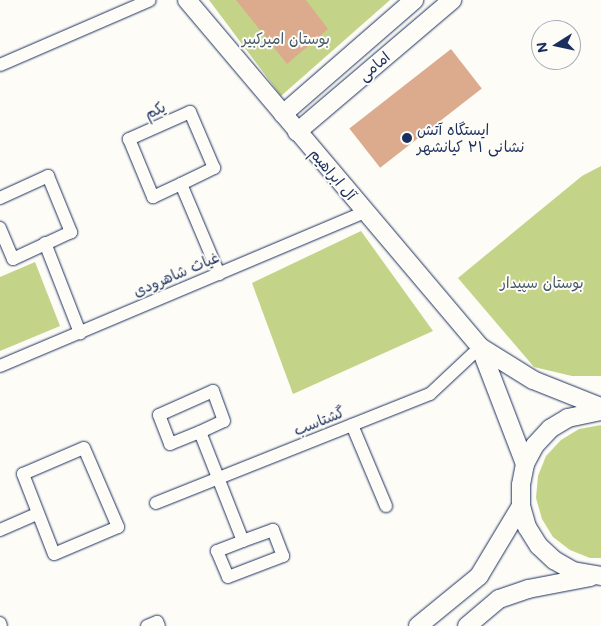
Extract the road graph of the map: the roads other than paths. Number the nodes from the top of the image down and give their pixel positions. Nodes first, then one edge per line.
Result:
1 (150, 0) edge
2 (187, 0) edge
3 (414, 0) edge
4 (452, 0) edge
5 (0, 65) edge
6 (283, 114) junction
7 (297, 132) junction
8 (181, 184) junction
9 (0, 198) edge
10 (365, 212) junction
11 (0, 228) edge
12 (45, 244) junction
13 (219, 274) junction
14 (80, 333) junction
15 (480, 347) junction
16 (0, 366) edge
17 (601, 407) edge
18 (601, 411) edge
19 (352, 425) junction
20 (200, 432) junction
21 (525, 464) junction
22 (218, 479) junction
23 (156, 503) dead end
24 (386, 506) dead end
25 (521, 506) junction
26 (37, 514) junction
27 (0, 530) edge
28 (243, 541) junction
29 (598, 576) edge
30 (147, 626) edge
31 (159, 626) edge
32 (418, 626) edge
33 (467, 626) edge

1 - 5 street
2 - 6 main road, آل ابراهیم
3 - 6 main road, امامی
4 - 7 main road, امامی
6 - 7 main road, آل ابراهیم
7 - 10 main road, آل ابراهیم
8 - 8 street, یکم
8 - 13 street
9 - 12 street
10 - 13 street, غیاث شاهرودی
10 - 15 main road, آل ابراهیم
11 - 12 street
12 - 14 street
13 - 14 street, غیاث شاهرودی
14 - 16 street, غیاث شاهرودی
15 - 17 main road
15 - 19 street, گشتاسب
15 - 21 main road
18 - 21 main road
19 - 22 street, گشتاسب
19 - 24 street
20 - 20 street
20 - 22 street
21 - 25 main road
22 - 23 street, گشتاسب
22 - 28 street
25 - 29 main road
25 - 32 main road
26 - 26 street
26 - 27 street
28 - 28 street
29 - 33 main road
30 - 31 street

